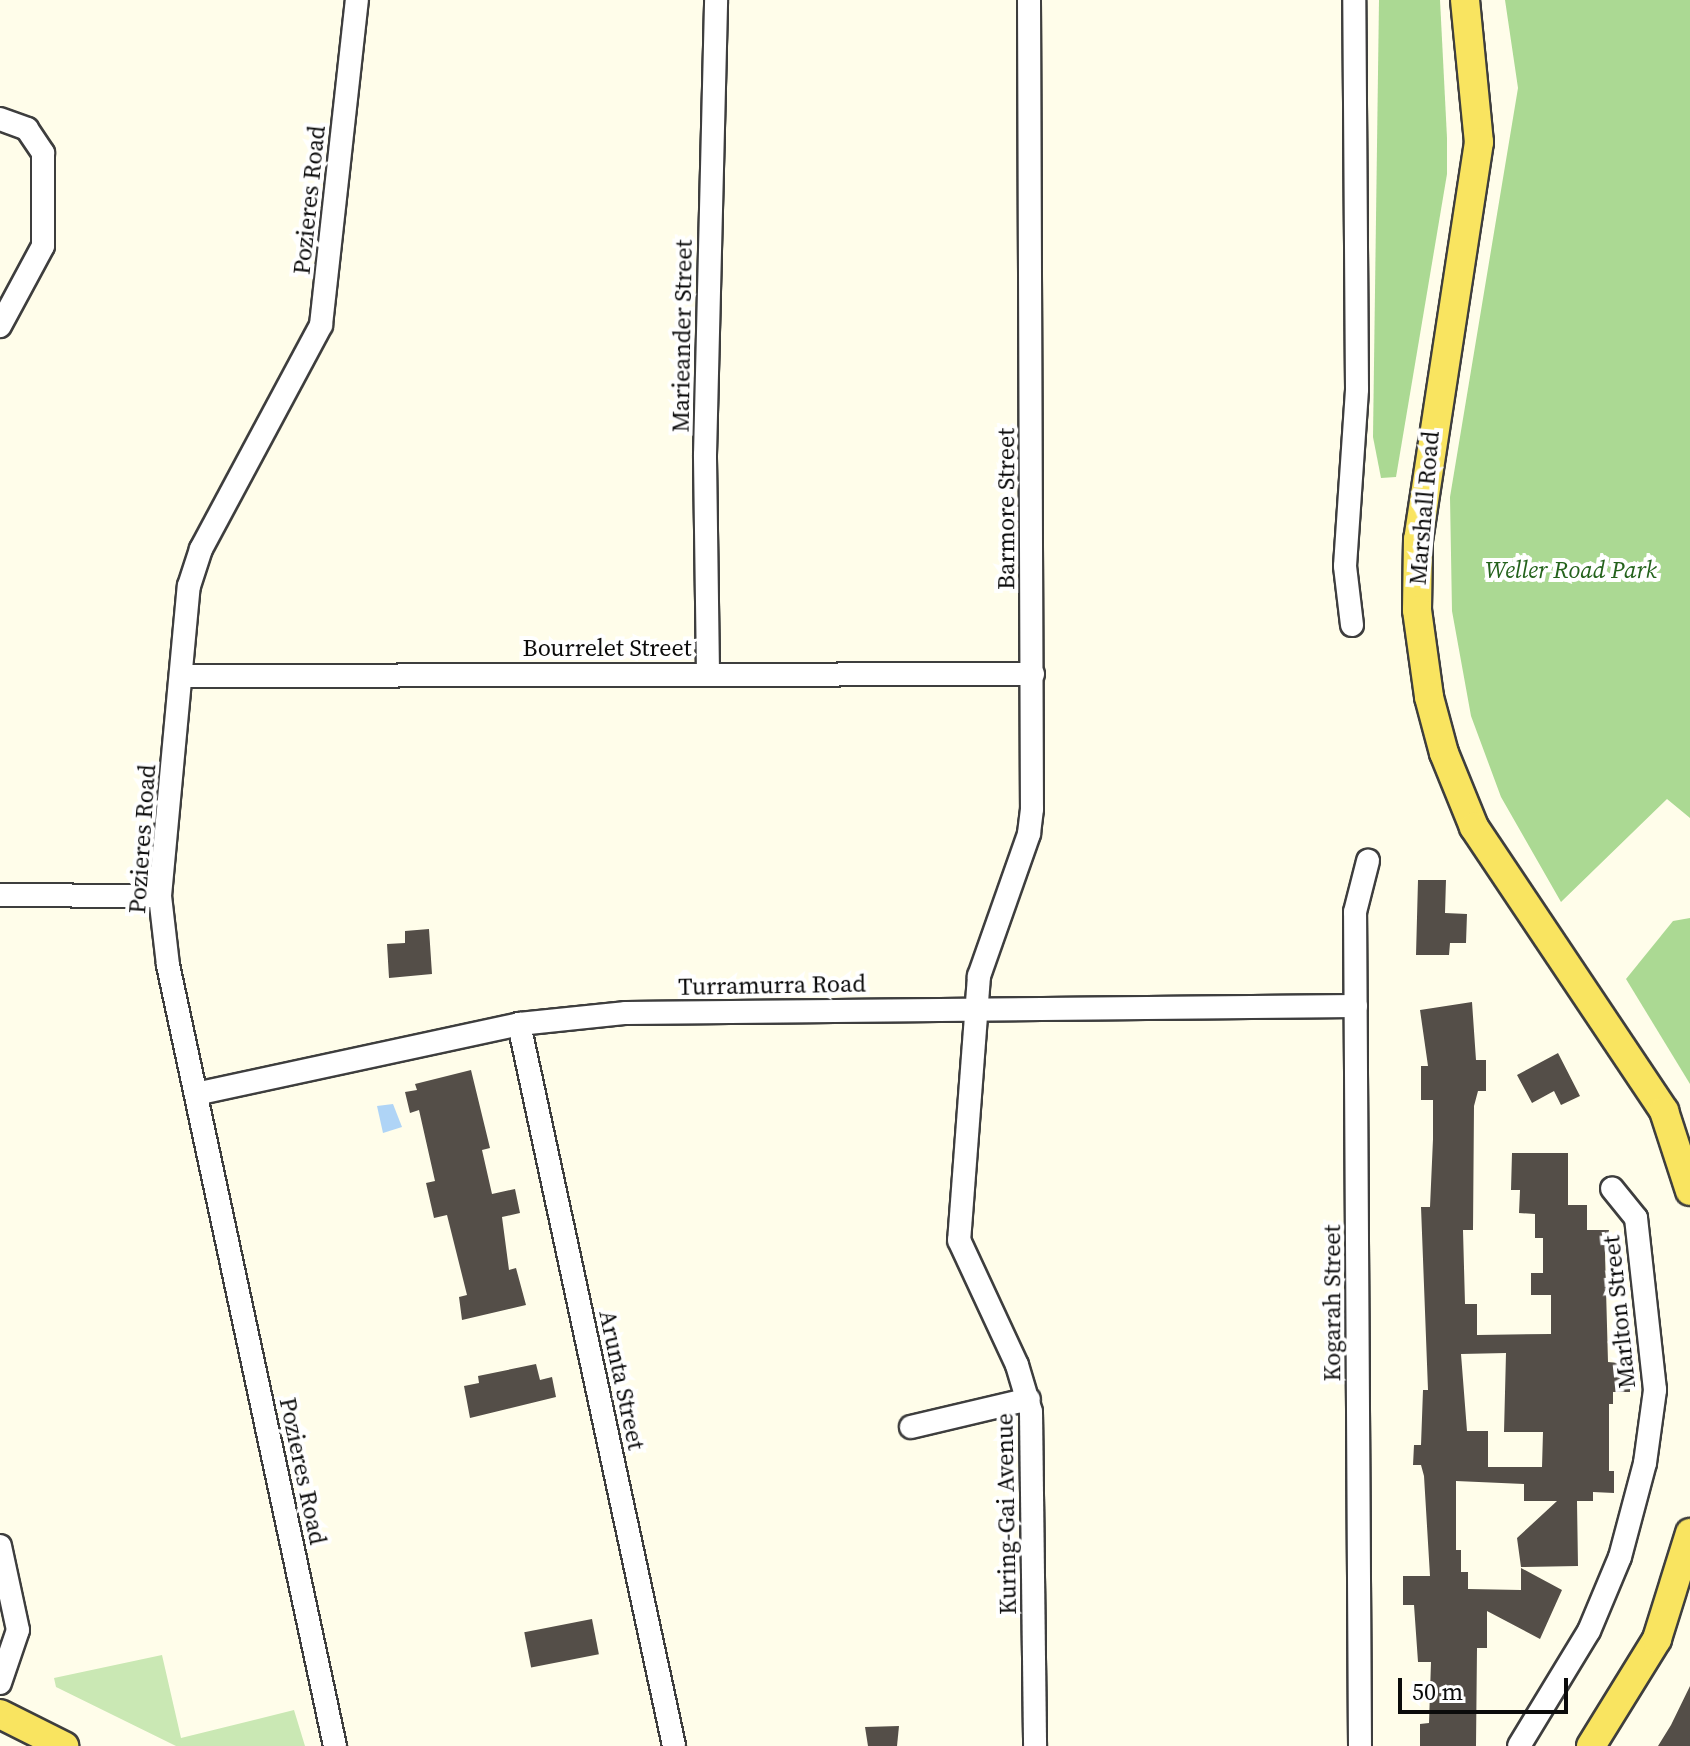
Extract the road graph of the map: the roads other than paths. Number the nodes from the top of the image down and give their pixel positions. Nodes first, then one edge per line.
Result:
1 (357, 0) edge
2 (716, 0) edge
3 (1029, 0) edge
4 (1354, 0) edge
5 (1465, 0) edge
6 (0, 119) edge
7 (0, 326) edge
8 (1352, 625) dead end
9 (708, 673) junction
10 (1033, 674) junction
11 (181, 676) junction
12 (1368, 861) dead end
13 (0, 895) edge
14 (160, 896) junction
15 (1356, 1006) junction
16 (977, 1008) junction
17 (519, 1024) junction
18 (196, 1094) junction
19 (1612, 1188) dead end
20 (1690, 1191) edge
21 (1029, 1399) junction
22 (911, 1427) dead end
23 (1690, 1533) edge
24 (0, 1546) edge
25 (0, 1683) edge
26 (0, 1714) edge
27 (64, 1746) edge
28 (335, 1746) edge
29 (674, 1746) edge
30 (1035, 1746) edge
31 (1360, 1746) edge
32 (1519, 1746) edge
33 (1591, 1746) edge

1 - 11 street, Pozieres Road
2 - 9 street, Marieander Street
3 - 10 street, Barmore Street
4 - 8 street
5 - 20 main road, Marshall Road
6 - 7 street
9 - 10 street, Bourrelet Street
9 - 11 street, Bourrelet Street
10 - 16 street, Barmore Street
11 - 14 street, Pozieres Road
12 - 15 street, Kogarah Street
13 - 14 street
14 - 18 street, Pozieres Road
15 - 16 street, Turramurra Road
15 - 31 street, Kogarah Street
16 - 17 street, Turramurra Road
16 - 21 street, Kuring-Gai Avenue
17 - 18 street, Turramurra Road
17 - 29 street, Arunta Street
18 - 28 street, Pozieres Road
19 - 32 street, Marlton Street
21 - 22 street
21 - 30 street, Kuring-Gai Avenue
23 - 33 main road
24 - 25 street
26 - 27 main road

